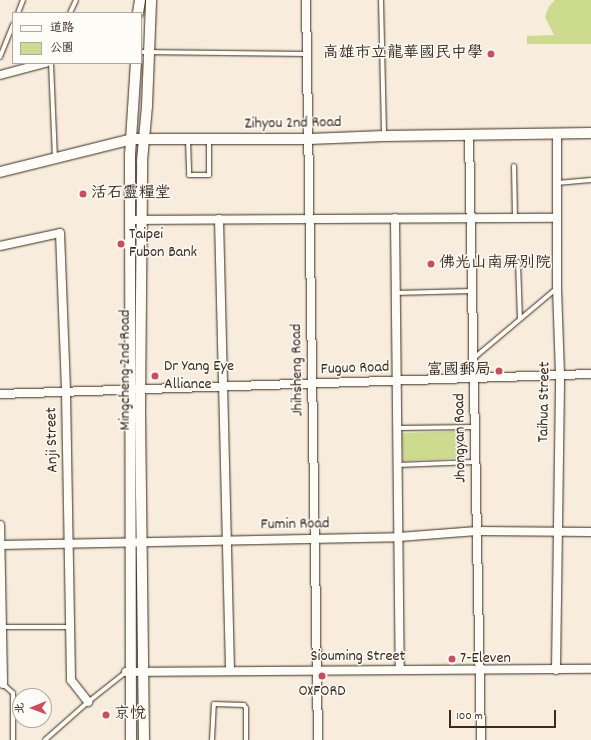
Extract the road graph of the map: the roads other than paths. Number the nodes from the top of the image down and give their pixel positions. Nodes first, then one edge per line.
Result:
1 (23, 0) edge
2 (76, 0) edge
3 (140, 0) edge
4 (151, 0) edge
5 (306, 0) edge
6 (381, 0) edge
7 (18, 12) edge
8 (70, 12) edge
9 (138, 12) edge
10 (12, 28) edge
11 (145, 52) edge
12 (307, 54) junction
13 (0, 57) edge
14 (41, 64) edge
15 (51, 64) edge
16 (136, 64) edge
17 (0, 75) edge
18 (591, 133) edge
19 (557, 134) junction
20 (384, 136) junction
21 (469, 136) junction
22 (132, 139) junction
23 (144, 139) junction
24 (309, 139) junction
25 (188, 140) junction
26 (208, 140) junction
27 (55, 160) junction
28 (514, 166) dead end
29 (0, 172) edge
30 (591, 180) edge
31 (557, 182) junction
32 (395, 218) junction
33 (471, 218) junction
34 (515, 218) junction
35 (557, 218) junction
36 (219, 219) junction
37 (311, 219) junction
38 (130, 220) junction
39 (142, 220) junction
40 (0, 246) edge
41 (518, 262) dead end
42 (557, 288) junction
43 (472, 291) junction
44 (395, 293) junction
45 (520, 318) junction
46 (473, 358) junction
47 (560, 374) junction
48 (591, 374) edge
49 (474, 379) junction
50 (395, 381) junction
51 (312, 384) junction
52 (224, 387) junction
53 (130, 390) junction
54 (140, 390) junction
55 (66, 392) junction
56 (0, 394) edge
57 (476, 427) junction
58 (397, 428) junction
59 (476, 462) junction
60 (397, 464) junction
61 (0, 525) edge
62 (477, 531) junction
63 (591, 532) edge
64 (556, 533) junction
65 (399, 537) junction
66 (314, 539) junction
67 (228, 540) junction
68 (129, 542) junction
69 (142, 542) junction
70 (69, 544) junction
71 (0, 545) edge
72 (2, 627) junction
73 (70, 627) junction
74 (400, 670) junction
75 (480, 670) junction
76 (556, 670) junction
77 (591, 670) edge
78 (230, 671) junction
79 (318, 671) junction
80 (129, 672) junction
81 (144, 672) junction
82 (3, 684) joint
83 (88, 702) junction
84 (13, 740) edge
85 (45, 740) edge
86 (131, 740) edge
87 (144, 740) edge
88 (212, 740) edge
89 (246, 740) edge
90 (318, 740) edge
91 (481, 740) edge

1 - 7 lane
2 - 8 lane
3 - 9 street
4 - 11 street, Mingcheng 2nd Road
5 - 12 street, Jhihsheng Road
6 - 20 lane
10 - 13 lane
11 - 12 lane
11 - 23 street, Mingcheng 2nd Road
12 - 24 street, Jhihsheng Road
14 - 17 street
15 - 27 lane
16 - 22 street, Mingcheng 2nd Road
18 - 19 street, Zihyou 2nd Road
19 - 21 street, Zihyou 2nd Road
19 - 31 street, Taihua Street
20 - 21 street, Zihyou 2nd Road
20 - 24 street, Zihyou 2nd Road
21 - 33 street, Jhongyan Road
22 - 23 street, Zihyou 2nd Road
22 - 27 street, Zihyou 2nd Road
22 - 38 street, Mingcheng 2nd Road
23 - 25 street, Zihyou 2nd Road
23 - 39 street, Mingcheng 2nd Road
24 - 26 street, Zihyou 2nd Road
24 - 37 street, Jhihsheng Road
25 - 26 street, Zihyou 2nd Road
25 - 26 lane
27 - 29 street, Zihyou 2nd Road
28 - 34 lane
30 - 31 lane
31 - 35 street, Taihua Street
32 - 33 street
32 - 37 street
32 - 44 street
33 - 34 street
33 - 43 street, Jhongyan Road
34 - 35 street
35 - 42 street, Taihua Street
36 - 37 street
36 - 39 street
36 - 52 street
37 - 51 street, Jhihsheng Road
38 - 39 street
38 - 53 street, Mingcheng 2nd Road
39 - 54 street, Mingcheng 2nd Road
40 - 55 street, Anji Street
41 - 45 lane
42 - 45 lane
42 - 47 street, Taihua Street
43 - 44 lane
43 - 46 street, Jhongyan Road
44 - 50 street
45 - 46 lane
46 - 49 street, Jhongyan Road
47 - 48 street, Fuguo Road
47 - 49 street, Fuguo Road
47 - 64 street, Taihua Street
49 - 50 street, Fuguo Road
49 - 57 street, Jhongyan Road
50 - 51 street, Fuguo Road
50 - 58 street
51 - 52 street, Fuguo Road
51 - 66 street, Jhihsheng Road
52 - 54 street, Fuguo Road
52 - 67 street
53 - 54 street, Fuguo Road
53 - 55 street, Fuguo Road
53 - 68 street, Mingcheng 2nd Road
54 - 69 street, Mingcheng 2nd Road
55 - 56 street, Fuguo Road
55 - 70 street, Anji Street
57 - 58 lane
57 - 59 street, Jhongyan Road
58 - 60 street
59 - 60 lane
59 - 62 street, Jhongyan Road
60 - 65 street
61 - 71 street
62 - 64 street, Fumin Road
62 - 65 street, Fumin Road
62 - 75 street, Jhongyan Road
63 - 64 street, Fumin Road
64 - 76 street, Taihua Street
65 - 66 street, Fumin Road
65 - 74 street
66 - 67 street, Fumin Road
66 - 79 street, Jhihsheng Road
67 - 69 street, Fumin Road
67 - 78 street
68 - 69 street, Fumin Road
68 - 70 street, Fumin Road
68 - 80 street, Mingcheng 2nd Road
69 - 81 street, Mingcheng 2nd Road
70 - 71 street, Fumin Road
70 - 73 street, Anji Street
71 - 72 street
72 - 73 lane
72 - 82 street
73 - 83 street, Anji Street
74 - 75 street, Siouming Street
74 - 79 street, Siouming Street
75 - 76 street, Siouming Street
75 - 91 street, Jhongyan Road
76 - 77 street, Siouming Street
78 - 79 street, Siouming Street
78 - 81 street, Siouming Street
79 - 90 street, Jhihsheng Road
80 - 81 street, Siouming Street
80 - 83 lane
80 - 86 street, Mingcheng 2nd Road
81 - 87 street, Mingcheng 2nd Road
82 - 84 lane
83 - 85 lane
88 - 89 lane

